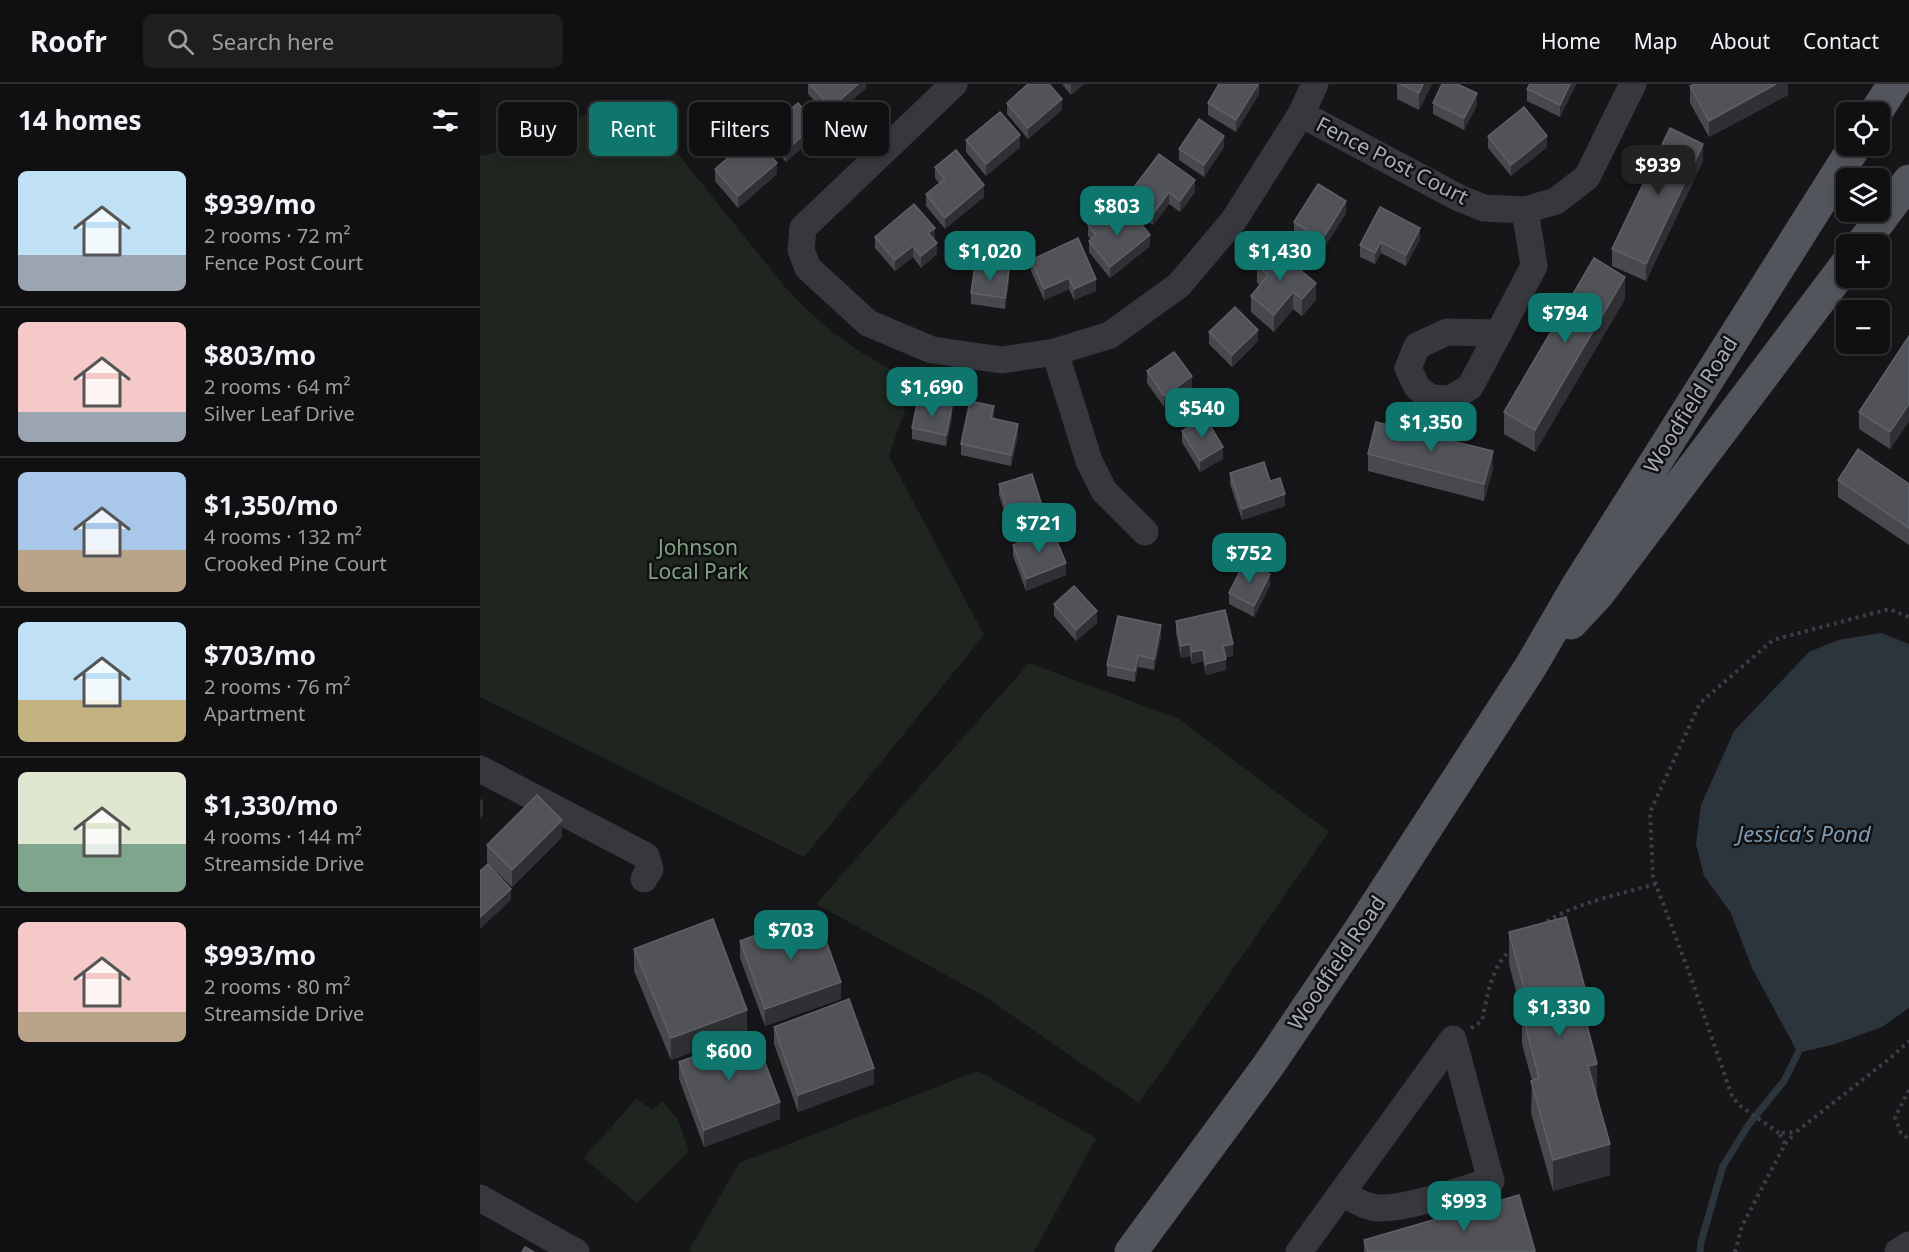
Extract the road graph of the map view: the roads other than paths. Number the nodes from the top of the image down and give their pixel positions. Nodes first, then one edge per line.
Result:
1 (954, 84) edge
2 (1315, 84) edge
3 (1633, 84) edge
4 (1894, 84) edge
5 (1882, 102) edge
6 (1301, 114) junction
7 (1849, 156) edge
8 (1909, 181) edge
9 (1525, 210) junction
10 (1869, 234) edge
11 (1836, 278) edge
12 (1498, 333) dead end
13 (1055, 352) junction
14 (1145, 532) dead end
15 (1530, 666) junction
16 (480, 769) edge
17 (644, 879) dead end
18 (1343, 1192) junction
19 (480, 1198) edge
20 (1909, 1245) edge
21 (576, 1252) edge
22 (1131, 1252) edge
23 (1299, 1252) edge
24 (1898, 1252) edge

1 - 13 street
2 - 6 street
3 - 9 street, Fence Post Court
4 - 5 main road
6 - 9 street, Fence Post Court
6 - 13 street
7 - 15 main road, Woodfield Road
8 - 10 main road
9 - 12 street
11 - 15 main road, Woodfield Road
13 - 14 street
15 - 22 main road, Woodfield Road
16 - 17 street
18 - 18 street
18 - 23 street
19 - 21 street
20 - 24 street

